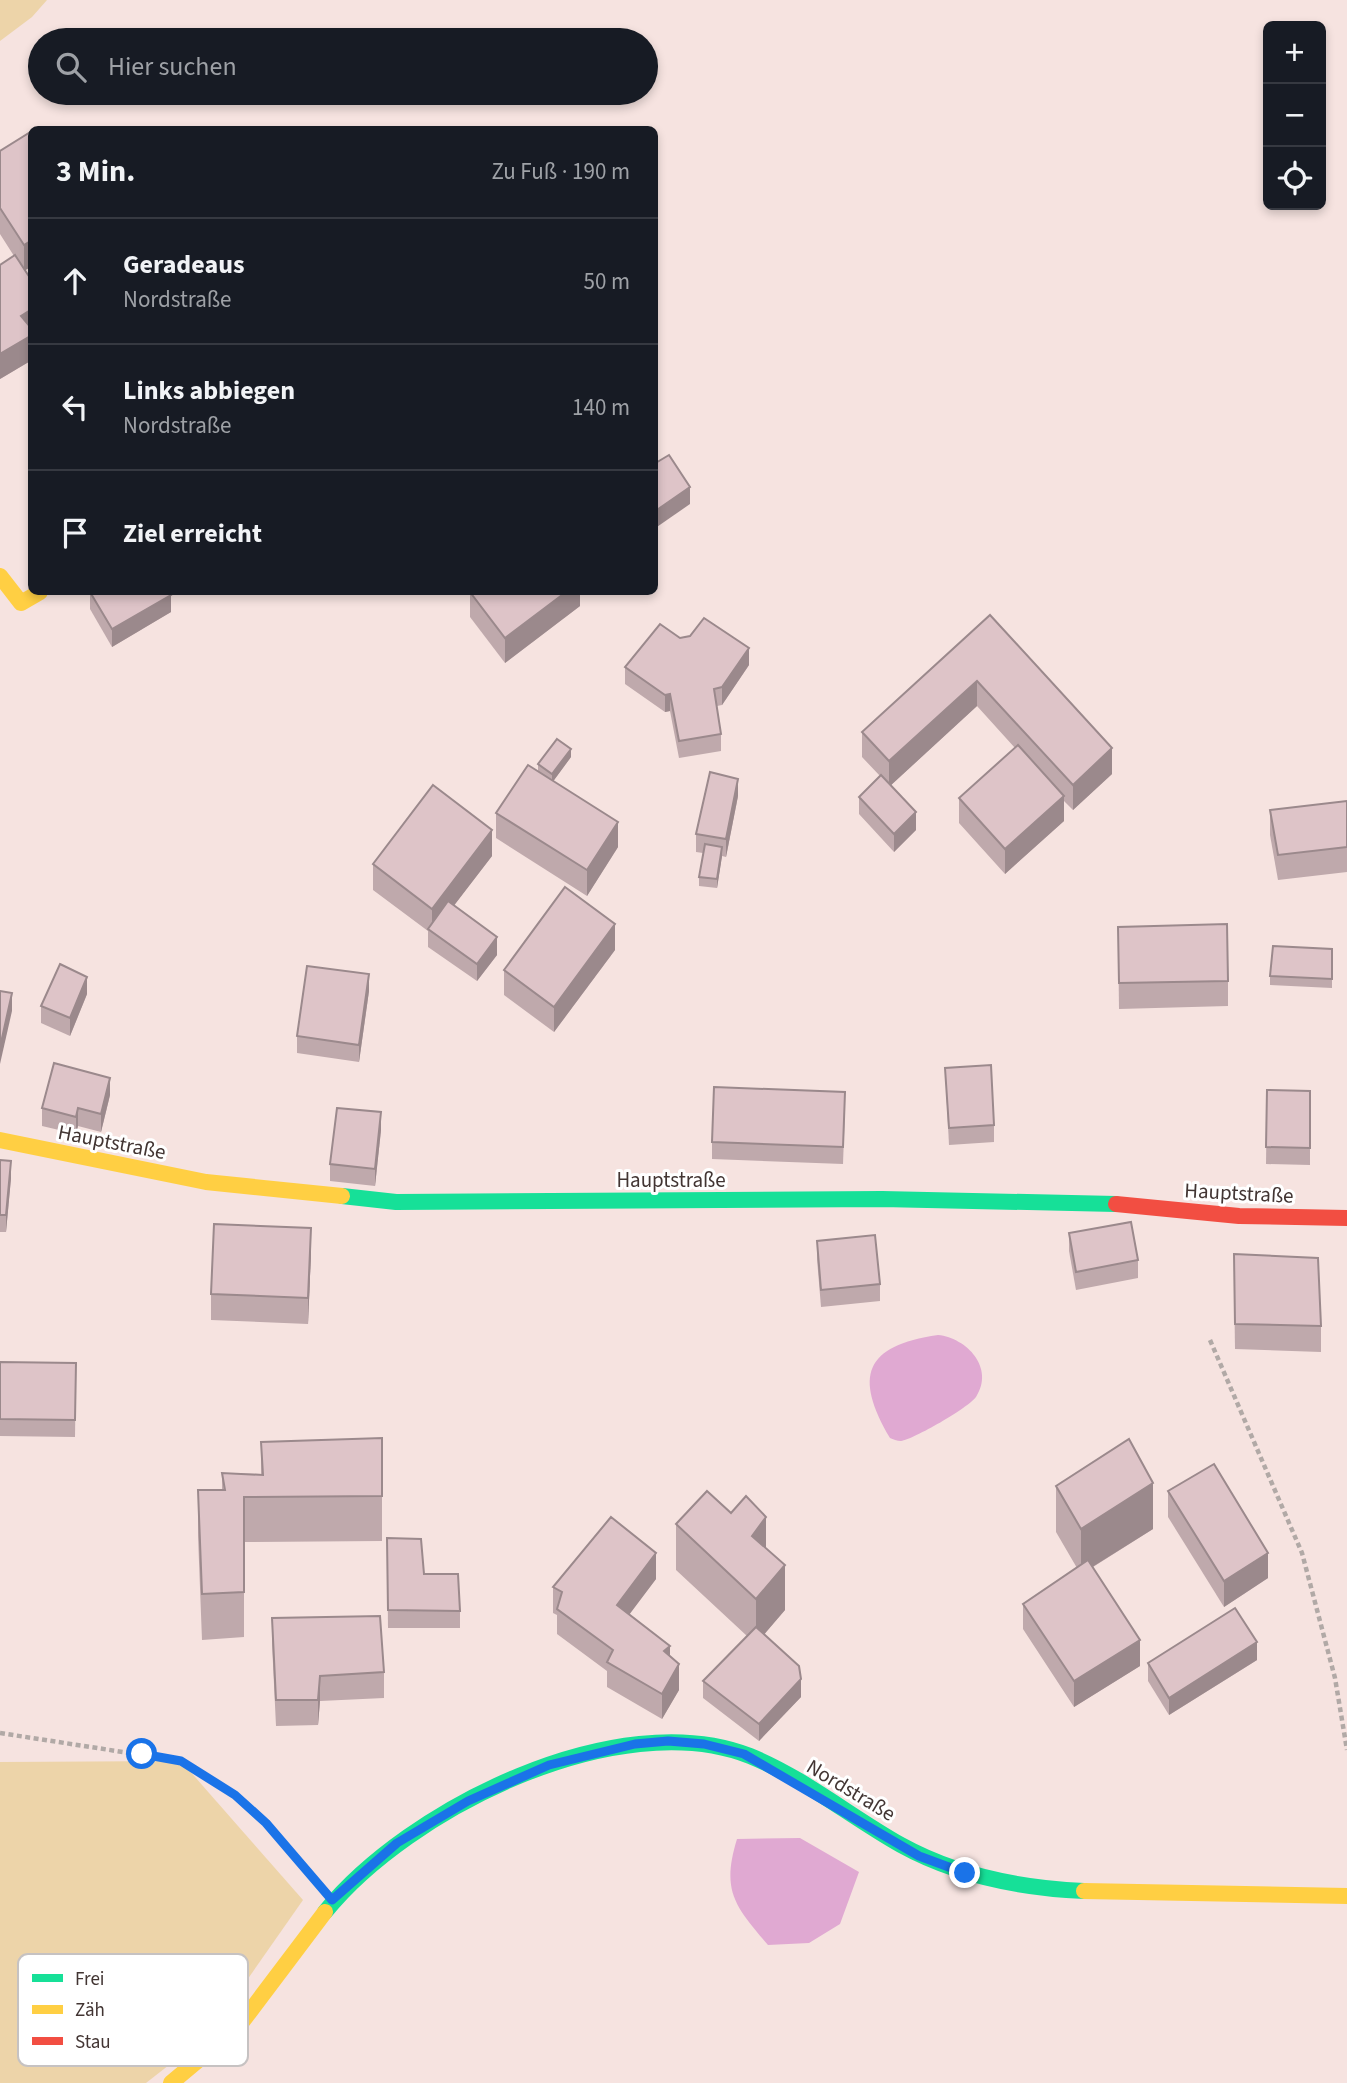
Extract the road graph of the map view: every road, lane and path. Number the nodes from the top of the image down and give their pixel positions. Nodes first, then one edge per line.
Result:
1 (0, 576) edge
2 (35, 595) edge
3 (0, 1140) edge
4 (1347, 1218) edge
5 (1210, 1340) dead end
6 (0, 1733) edge
7 (1347, 1750) edge
8 (1347, 1896) edge
9 (332, 1900) junction
10 (248, 2015) edge
11 (191, 2066) edge
12 (171, 2083) edge

1 - 2 street
3 - 4 street, Hauptstraße
5 - 7 path
6 - 9 path
8 - 9 street, Nordstraße
9 - 10 street, Nordstraße
11 - 12 street, Nordstraße

